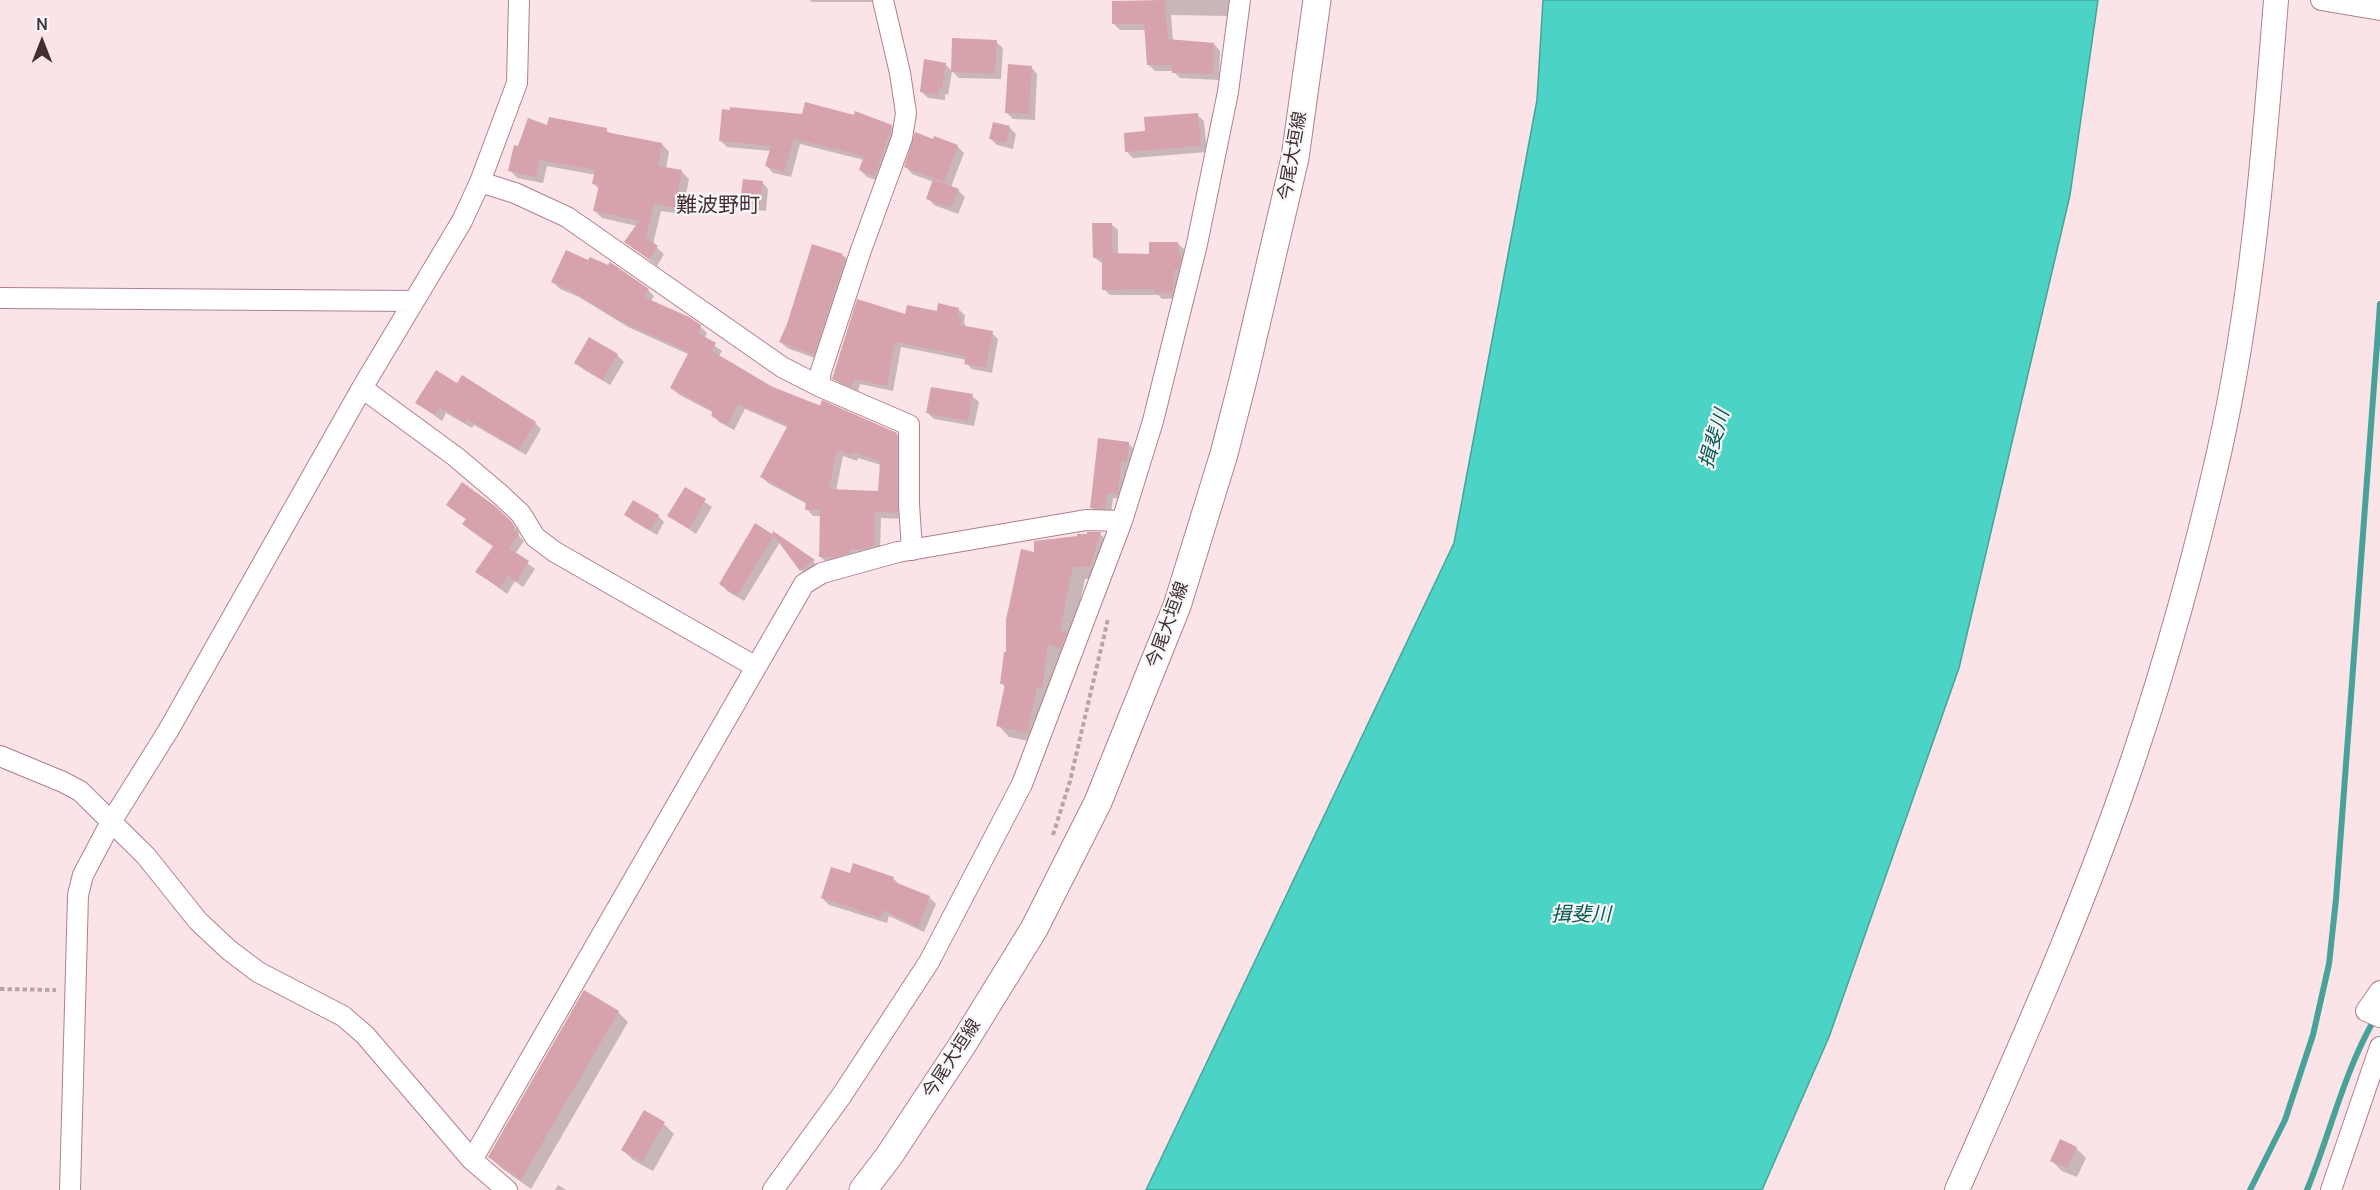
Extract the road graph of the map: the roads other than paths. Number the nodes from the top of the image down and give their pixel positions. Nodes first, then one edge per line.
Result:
1 (519, 0) edge
2 (883, 0) edge
3 (1240, 0) edge
4 (1317, 0) edge
5 (2276, 0) edge
6 (2321, 0) edge
7 (2380, 10) edge
8 (480, 182) junction
9 (0, 298) edge
10 (414, 301) junction
11 (819, 386) junction
12 (362, 388) junction
13 (1122, 521) junction
14 (912, 550) junction
15 (756, 667) junction
16 (0, 756) edge
17 (111, 822) junction
18 (2380, 991) edge
19 (2380, 1017) edge
20 (2380, 1047) edge
21 (472, 1160) junction
22 (70, 1190) edge
23 (507, 1190) edge
24 (773, 1190) edge
25 (864, 1190) edge
26 (1957, 1190) edge
27 (2331, 1190) edge

1 - 8 street
2 - 11 street
3 - 13 street
4 - 25 main road, 今尾大垣線
5 - 26 street
6 - 7 street
8 - 10 street
8 - 11 street
9 - 10 street
10 - 12 street
11 - 14 street
12 - 15 street
12 - 17 street
13 - 14 street
13 - 24 street
14 - 15 street
15 - 21 street
16 - 17 street
17 - 21 street
17 - 22 street
18 - 19 street
20 - 27 street
21 - 23 street

